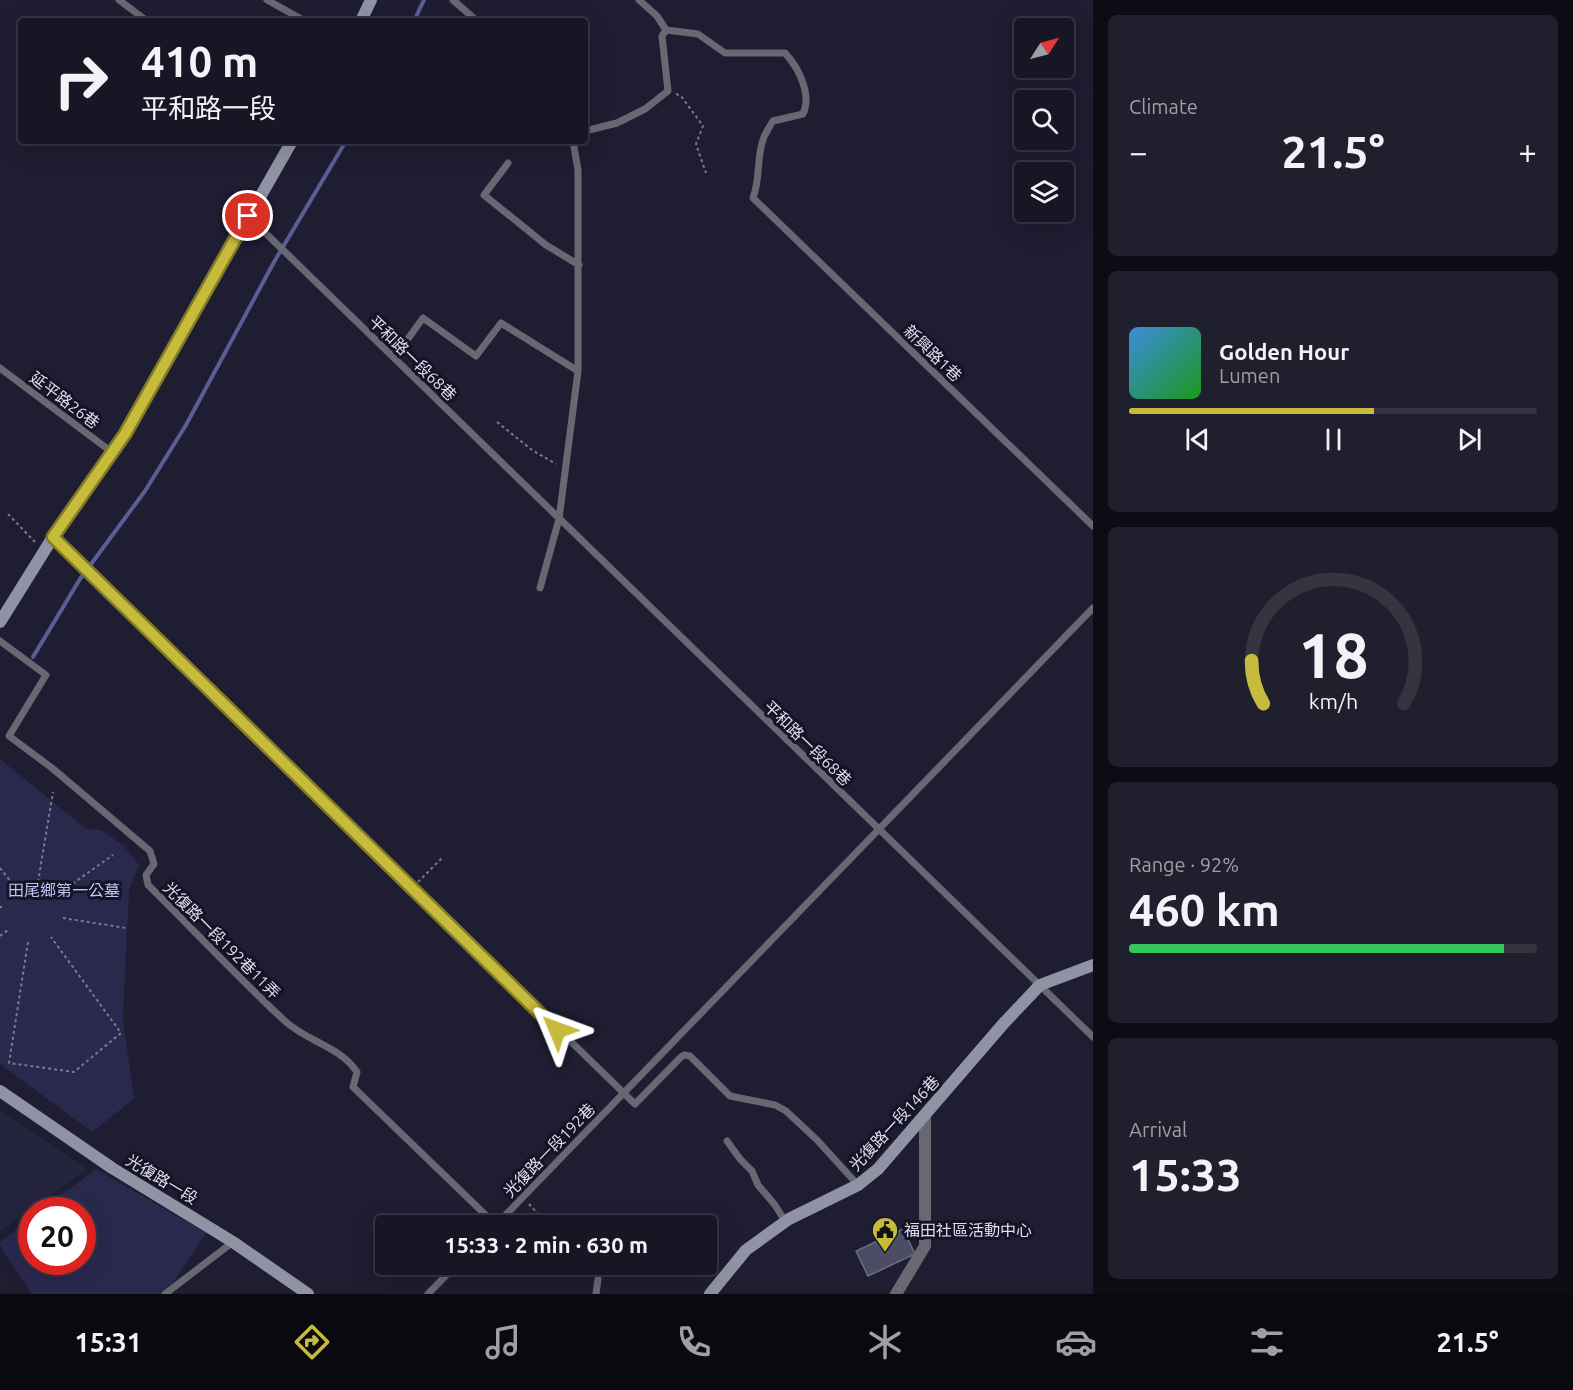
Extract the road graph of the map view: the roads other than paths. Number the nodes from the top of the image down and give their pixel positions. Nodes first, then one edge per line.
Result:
1 (119, 0) edge
2 (267, 0) edge
3 (371, 0) edge
4 (453, 0) edge
5 (639, 0) edge
6 (143, 18) edge
7 (300, 18) edge
8 (362, 18) edge
9 (474, 18) edge
10 (666, 30) junction
11 (588, 130) edge
12 (289, 144) edge
13 (574, 144) edge
14 (508, 163) dead end
15 (248, 216) junction
16 (579, 265) junction
17 (394, 358) junction
18 (0, 368) edge
19 (578, 371) junction
20 (113, 453) junction
21 (559, 519) junction
22 (1093, 526) edge
23 (53, 537) junction
24 (540, 588) dead end
25 (1093, 608) edge
26 (0, 622) edge
27 (0, 640) edge
28 (877, 829) junction
29 (1093, 965) edge
30 (1040, 985) junction
31 (1093, 1037) edge
32 (0, 1091) edge
33 (622, 1094) junction
34 (925, 1115) junction
35 (727, 1141) dead end
36 (858, 1185) junction
37 (485, 1215) edge
38 (505, 1215) edge
39 (785, 1221) junction
40 (233, 1242) junction
41 (446, 1275) edge
42 (598, 1279) dead end
43 (165, 1294) edge
44 (308, 1294) edge
45 (428, 1294) edge
46 (596, 1294) edge
47 (710, 1294) edge
48 (896, 1294) edge

1 - 6 lane
2 - 7 lane
3 - 8 street
4 - 9 lane
5 - 10 lane
10 - 11 lane
10 - 22 lane, 新興路1巷
12 - 15 street
13 - 16 lane
14 - 16 lane
15 - 17 lane, 平和路一段68巷
15 - 20 street
16 - 19 lane
17 - 19 lane
17 - 21 lane, 平和路一段68巷
18 - 20 lane, 延平路26巷
19 - 21 lane
20 - 23 street
21 - 24 lane
21 - 28 lane, 平和路一段68巷
23 - 26 street
23 - 33 lane
25 - 28 lane, 光復路一段192巷
27 - 37 lane, 光復路一段192巷11弄
28 - 30 lane, 平和路一段68巷
28 - 33 lane, 光復路一段192巷
29 - 30 street, 光復路一段146巷
30 - 31 lane, 平和路一段68巷
30 - 34 street, 光復路一段146巷
32 - 40 street, 光復路一段
33 - 36 lane
33 - 38 lane, 光復路一段192巷
34 - 36 street, 光復路一段146巷
34 - 48 street
35 - 39 lane
36 - 39 street, 光復路一段146巷
39 - 47 street, 光復路一段146巷
40 - 43 lane
40 - 44 street, 光復路一段
41 - 45 lane
42 - 46 lane

